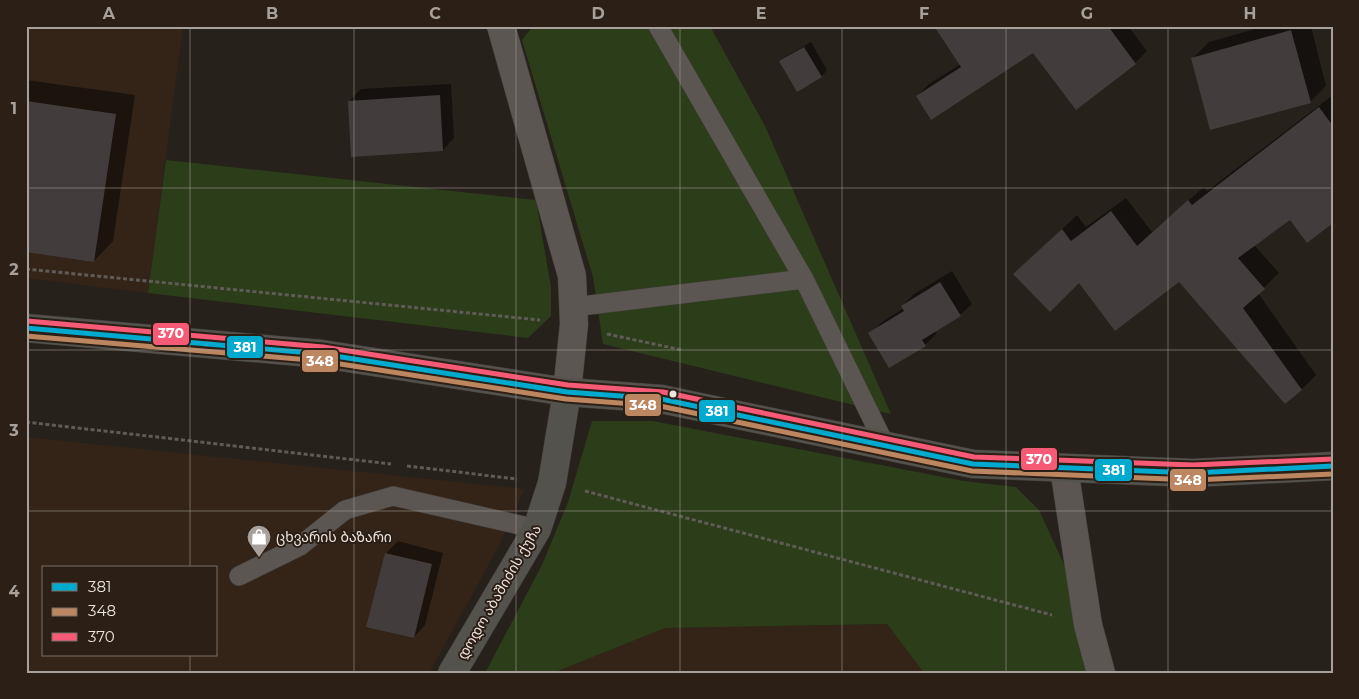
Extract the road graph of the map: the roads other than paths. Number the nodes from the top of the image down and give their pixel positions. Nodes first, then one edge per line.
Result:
1 (501, 26) edge
2 (658, 26) edge
3 (804, 279) junction
4 (573, 317) junction
5 (26, 328) edge
6 (567, 392) junction
7 (885, 445) junction
8 (1333, 466) edge
9 (1064, 468) junction
10 (537, 528) junction
11 (239, 576) dead end
12 (452, 673) edge
13 (1101, 673) edge

1 - 4 street
2 - 3 lane
3 - 4 lane
3 - 7 lane
4 - 6 street
5 - 6 street
6 - 7 street
6 - 10 street, დოდო აბაშიძის ქუჩა
7 - 9 street
8 - 9 street
9 - 13 street
10 - 11 lane
10 - 12 street, დოდო აბაშიძის ქუჩა

